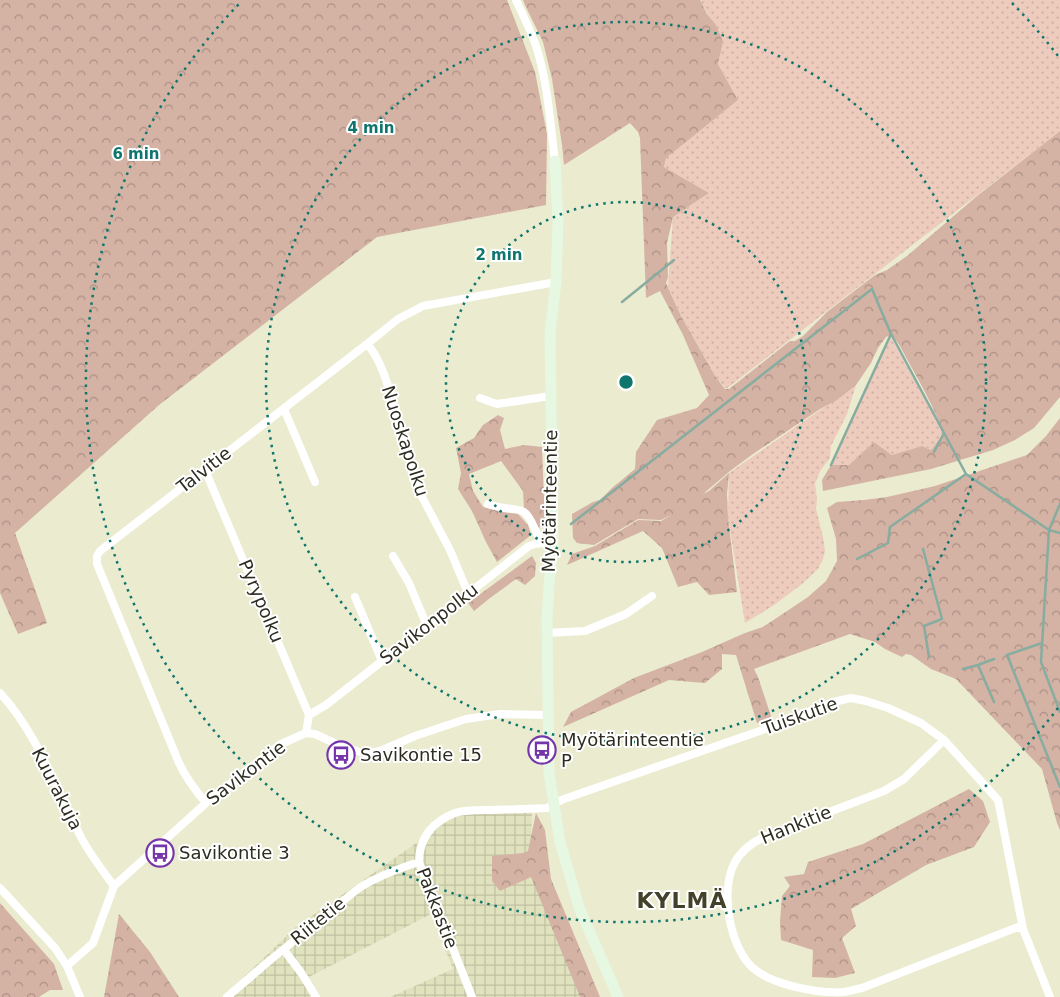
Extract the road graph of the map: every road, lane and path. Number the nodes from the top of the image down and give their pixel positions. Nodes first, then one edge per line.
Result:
1 (516, 0) edge
2 (555, 160) joint
3 (556, 282) junction
4 (367, 344) junction
5 (551, 396) junction
6 (480, 398) dead end
7 (284, 409) junction
8 (205, 470) junction
9 (315, 482) dead end
10 (488, 504) dead end
11 (547, 543) junction
12 (393, 556) dead end
13 (468, 593) junction
14 (652, 596) dead end
15 (355, 597) dead end
16 (427, 626) junction
17 (547, 633) junction
18 (382, 661) junction
19 (0, 693) edge
20 (309, 715) junction
21 (547, 715) junction
22 (306, 733) junction
23 (944, 740) junction
24 (206, 803) junction
25 (553, 804) junction
26 (418, 862) junction
27 (114, 886) junction
28 (0, 888) edge
29 (1023, 929) junction
30 (284, 950) junction
31 (67, 966) junction
32 (80, 997) edge
33 (226, 997) edge
34 (316, 997) edge
35 (472, 997) edge
36 (618, 997) edge
37 (1050, 997) edge

1 - 2 street, Myötärinteentie
2 - 3 street, Myötärinteentie
3 - 4 street, Talvitie
3 - 5 street, Myötärinteentie
4 - 7 street, Talvitie
4 - 13 street, Nuoskapolku
5 - 6 street
5 - 11 street, Myötärinteentie
7 - 8 street, Talvitie
7 - 9 street
8 - 20 street, Pyrypolku
8 - 24 street, Talvitie
10 - 11 street
11 - 13 street, Savikonpolku
11 - 17 street, Myötärinteentie
12 - 16 street
13 - 16 street, Savikonpolku
14 - 17 street
15 - 18 street
16 - 18 street, Savikonpolku
17 - 21 street, Myötärinteentie
18 - 20 street, Savikonpolku
19 - 27 street, Kuurakuja
20 - 22 street
21 - 22 street, Savikontie
21 - 25 street, Myötärinteentie
22 - 24 street, Savikontie
23 - 25 street, Tuiskutie
23 - 29 street, Tuiskutie
23 - 29 street, Hankitie
24 - 27 street, Savikontie
25 - 26 street, Pakkastie
25 - 36 street, Myötärinteentie
26 - 30 street, Riitetie
26 - 35 street, Pakkastie
27 - 31 street
28 - 31 street
29 - 37 street, Tuiskutie
30 - 33 street, Riitetie
30 - 34 street
31 - 32 street

